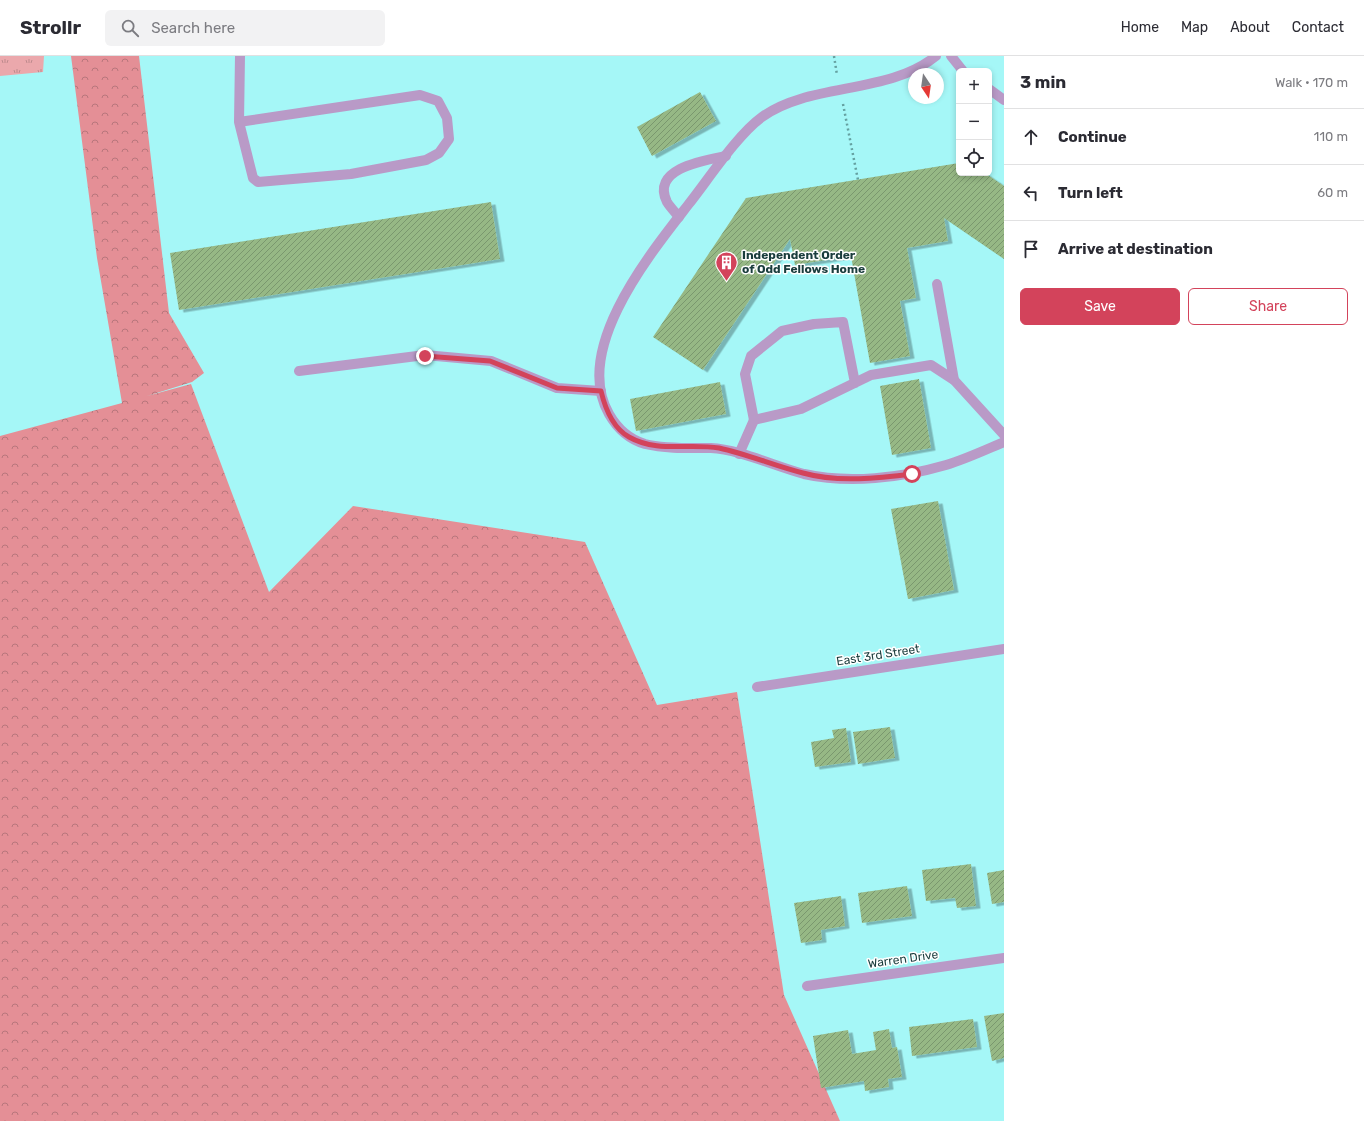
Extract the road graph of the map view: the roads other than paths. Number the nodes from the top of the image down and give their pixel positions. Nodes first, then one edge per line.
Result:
1 (240, 56) edge
2 (936, 56) edge
3 (951, 56) edge
4 (961, 68) edge
5 (992, 91) edge
6 (1004, 100) edge
7 (239, 122) junction
8 (726, 156) junction
9 (679, 217) junction
10 (937, 284) dead end
11 (299, 371) dead end
12 (954, 380) junction
13 (854, 383) junction
14 (601, 391) junction
15 (754, 420) junction
16 (1004, 435) edge
17 (1004, 442) edge
18 (739, 454) junction
19 (1004, 649) edge
20 (757, 687) dead end
21 (1004, 958) edge
22 (806, 986) dead end

1 - 7 street
2 - 8 street
3 - 4 street
5 - 6 street
7 - 7 street
8 - 9 street
8 - 9 street
9 - 14 street
10 - 12 street
11 - 14 street
12 - 13 street
12 - 16 street
13 - 15 street
13 - 15 street
14 - 18 street
15 - 18 street
17 - 18 street
19 - 20 street, East 3rd Street
21 - 22 street, Warren Drive

